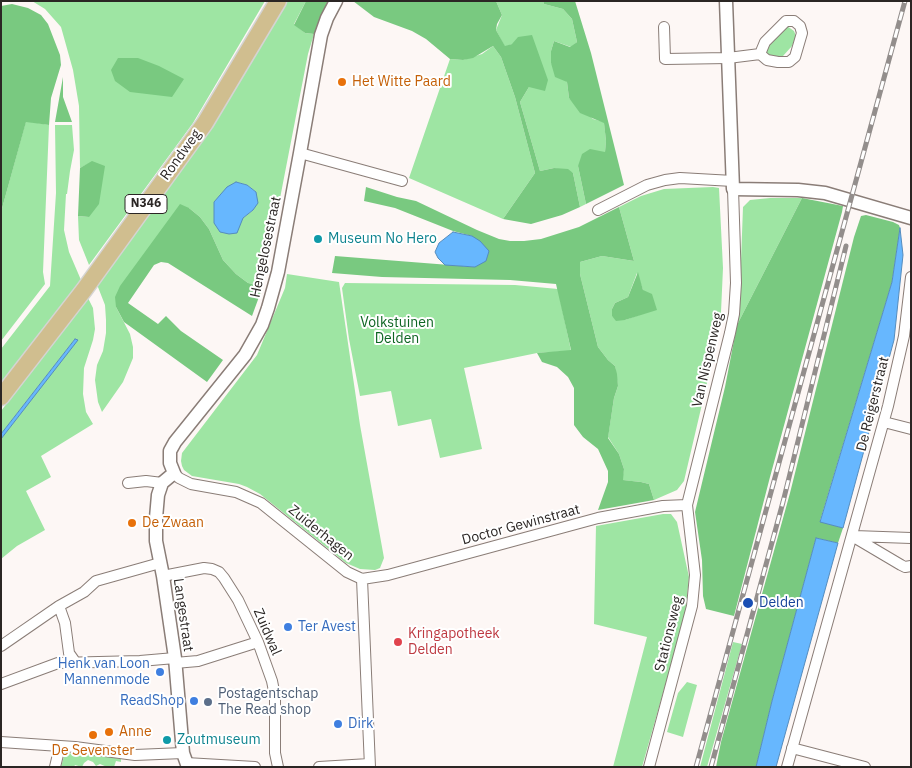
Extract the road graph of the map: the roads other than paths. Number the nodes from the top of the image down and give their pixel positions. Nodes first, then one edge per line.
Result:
1 (278, 1) edge
2 (336, 1) edge
3 (726, 1) edge
4 (664, 26) dead end
5 (760, 54) junction
6 (728, 58) junction
7 (300, 153) junction
8 (402, 181) dead end
9 (733, 185) junction
10 (598, 210) dead end
11 (911, 218) edge
12 (911, 277) edge
13 (1, 397) edge
14 (884, 422) junction
15 (911, 428) edge
16 (174, 473) junction
17 (128, 483) dead end
18 (162, 483) junction
19 (688, 505) junction
20 (852, 536) junction
21 (911, 538) edge
22 (911, 566) edge
23 (162, 570) junction
24 (362, 579) junction
25 (59, 606) junction
26 (258, 642) junction
27 (1, 646) edge
28 (175, 660) junction
29 (76, 663) junction
30 (1, 684) edge
31 (1, 742) edge
32 (60, 746) junction
33 (792, 748) junction
34 (186, 761) edge
35 (369, 766) edge
36 (55, 767) edge
37 (255, 767) edge
38 (278, 767) edge
39 (320, 767) edge
40 (649, 767) edge
41 (787, 767) edge
42 (865, 767) edge

1 - 13 main road, Rondweg / N346
2 - 7 street, Hengelosestraat
3 - 6 street
4 - 6 street
5 - 5 street
5 - 6 street
6 - 9 street
7 - 8 street
7 - 16 street, Hengelosestraat
9 - 10 street
9 - 11 street
9 - 19 street, Van Nispenweg
12 - 14 street, De Reigerstraat
14 - 15 street
14 - 20 street, De Reigerstraat
16 - 18 street
16 - 24 street, Zuiderhagen
17 - 18 street
18 - 23 street, Langestraat
19 - 24 street, Doctor Gewinstraat
19 - 40 street, Stationsweg
20 - 21 street
20 - 22 street
20 - 33 street, De Reigerstraat
23 - 25 street, Zuidwal
23 - 26 street, Zuidwal
23 - 28 street, Langestraat
24 - 35 street
25 - 27 street, Zuidwal
25 - 29 street
26 - 28 street
26 - 38 street, Zuidwal
28 - 29 street
28 - 34 street, Langestraat
29 - 30 street
31 - 32 street
32 - 34 street
32 - 36 street
33 - 41 street, De Reigerstraat
33 - 42 street
34 - 37 street
35 - 39 street

